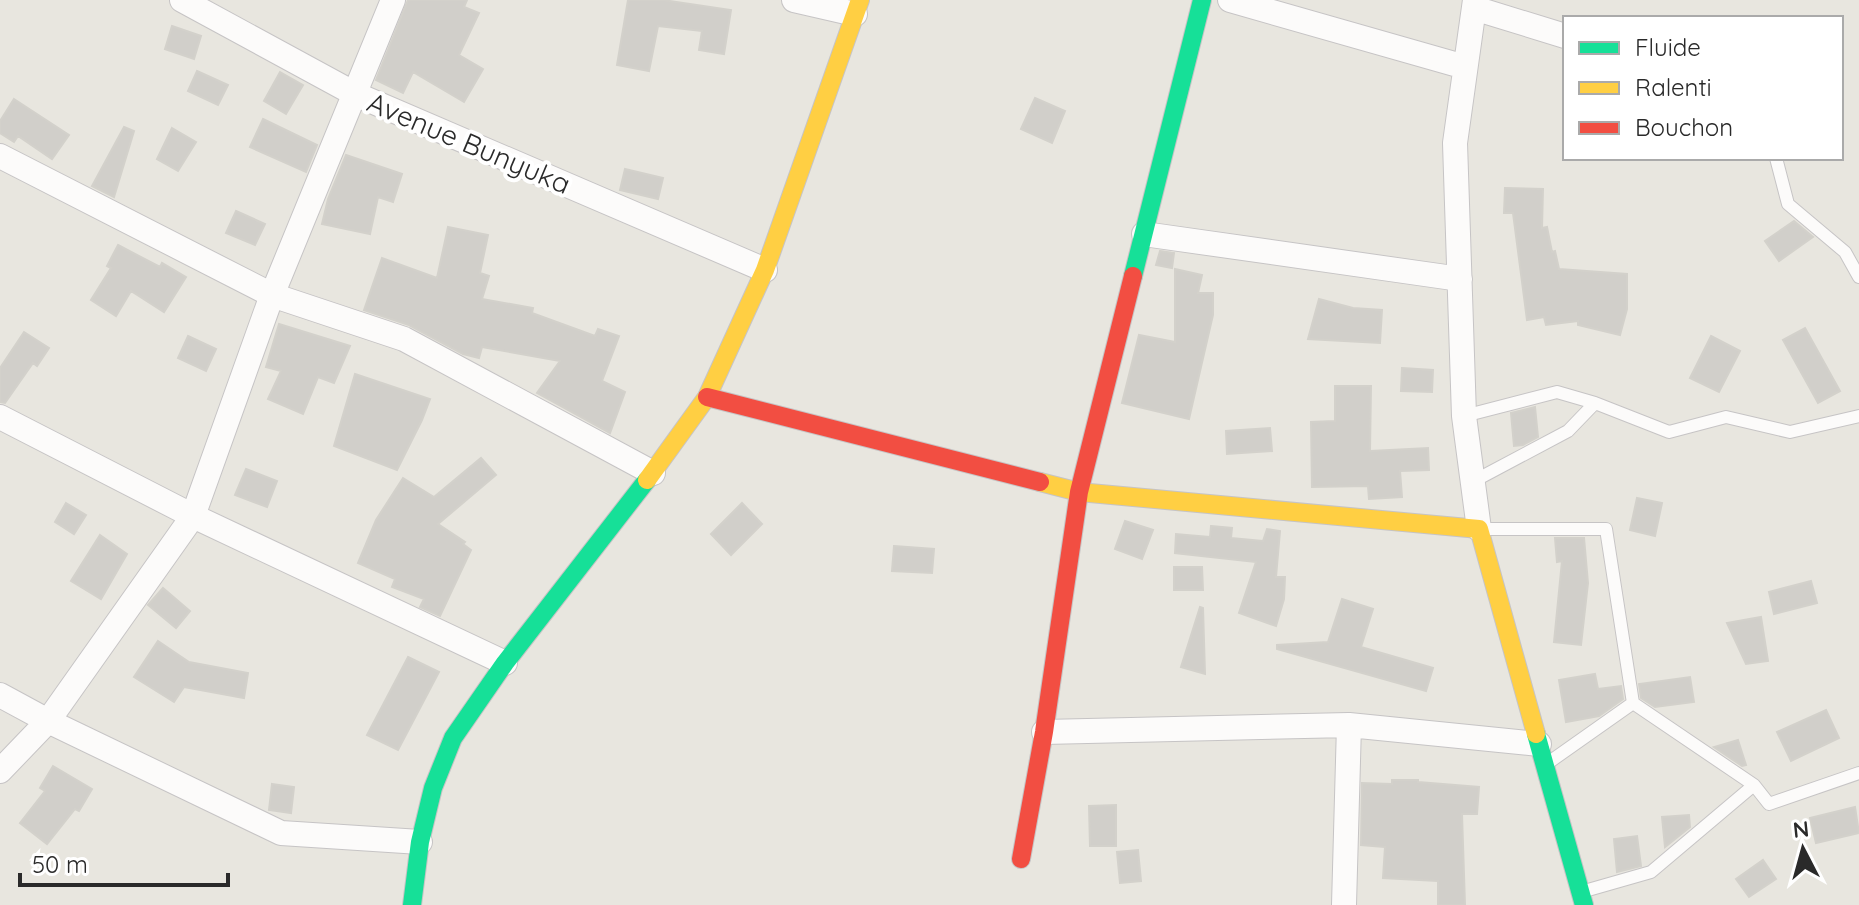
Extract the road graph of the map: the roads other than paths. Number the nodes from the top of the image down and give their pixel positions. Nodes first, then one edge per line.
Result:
1 (182, 0) edge
2 (393, 0) edge
3 (794, 0) edge
4 (1202, 0) edge
5 (1230, 0) edge
6 (1475, 4) edge
7 (857, 7) edge
8 (1563, 35) edge
9 (1465, 67) junction
10 (355, 94) junction
11 (0, 156) edge
12 (1777, 160) edge
13 (1144, 234) junction
14 (765, 270) junction
15 (1859, 277) edge
16 (1460, 279) junction
17 (272, 295) junction
18 (707, 397) junction
19 (1595, 403) junction
20 (1464, 416) junction
21 (1859, 416) edge
22 (0, 417) edge
23 (653, 473) junction
24 (1472, 482) junction
25 (1079, 492) junction
26 (193, 516) junction
27 (1479, 529) junction
28 (505, 663) junction
29 (0, 695) edge
30 (1633, 703) junction
31 (48, 721) junction
32 (1349, 725) junction
33 (1044, 732) junction
34 (1542, 755) junction
35 (0, 771) edge
36 (1859, 773) edge
37 (1754, 785) junction
38 (420, 842) junction
39 (1021, 859) dead end
40 (1583, 898) edge
41 (412, 905) edge
42 (1344, 905) edge

1 - 10 street, Avenue Bunyuka
2 - 10 street
3 - 7 street
4 - 13 main road
5 - 9 street
6 - 8 street
6 - 9 street
7 - 14 main road
9 - 16 street
10 - 14 street, Avenue Bunyuka
10 - 17 street
11 - 17 street
12 - 15 lane
13 - 16 street
13 - 25 main road
14 - 18 main road
16 - 20 street
17 - 23 street
17 - 26 street
18 - 23 main road
18 - 25 main road
19 - 20 lane
19 - 21 lane
19 - 24 lane
20 - 24 street
22 - 26 street
23 - 28 main road
24 - 27 street
25 - 27 main road
25 - 33 main road
26 - 28 street
26 - 31 street
27 - 30 lane
27 - 34 main road
28 - 38 main road
29 - 31 street
30 - 34 lane
30 - 37 lane
31 - 35 street
31 - 38 street
32 - 33 street
32 - 34 street
32 - 42 street
33 - 39 main road
34 - 40 main road
36 - 37 lane
37 - 40 lane
38 - 41 main road

